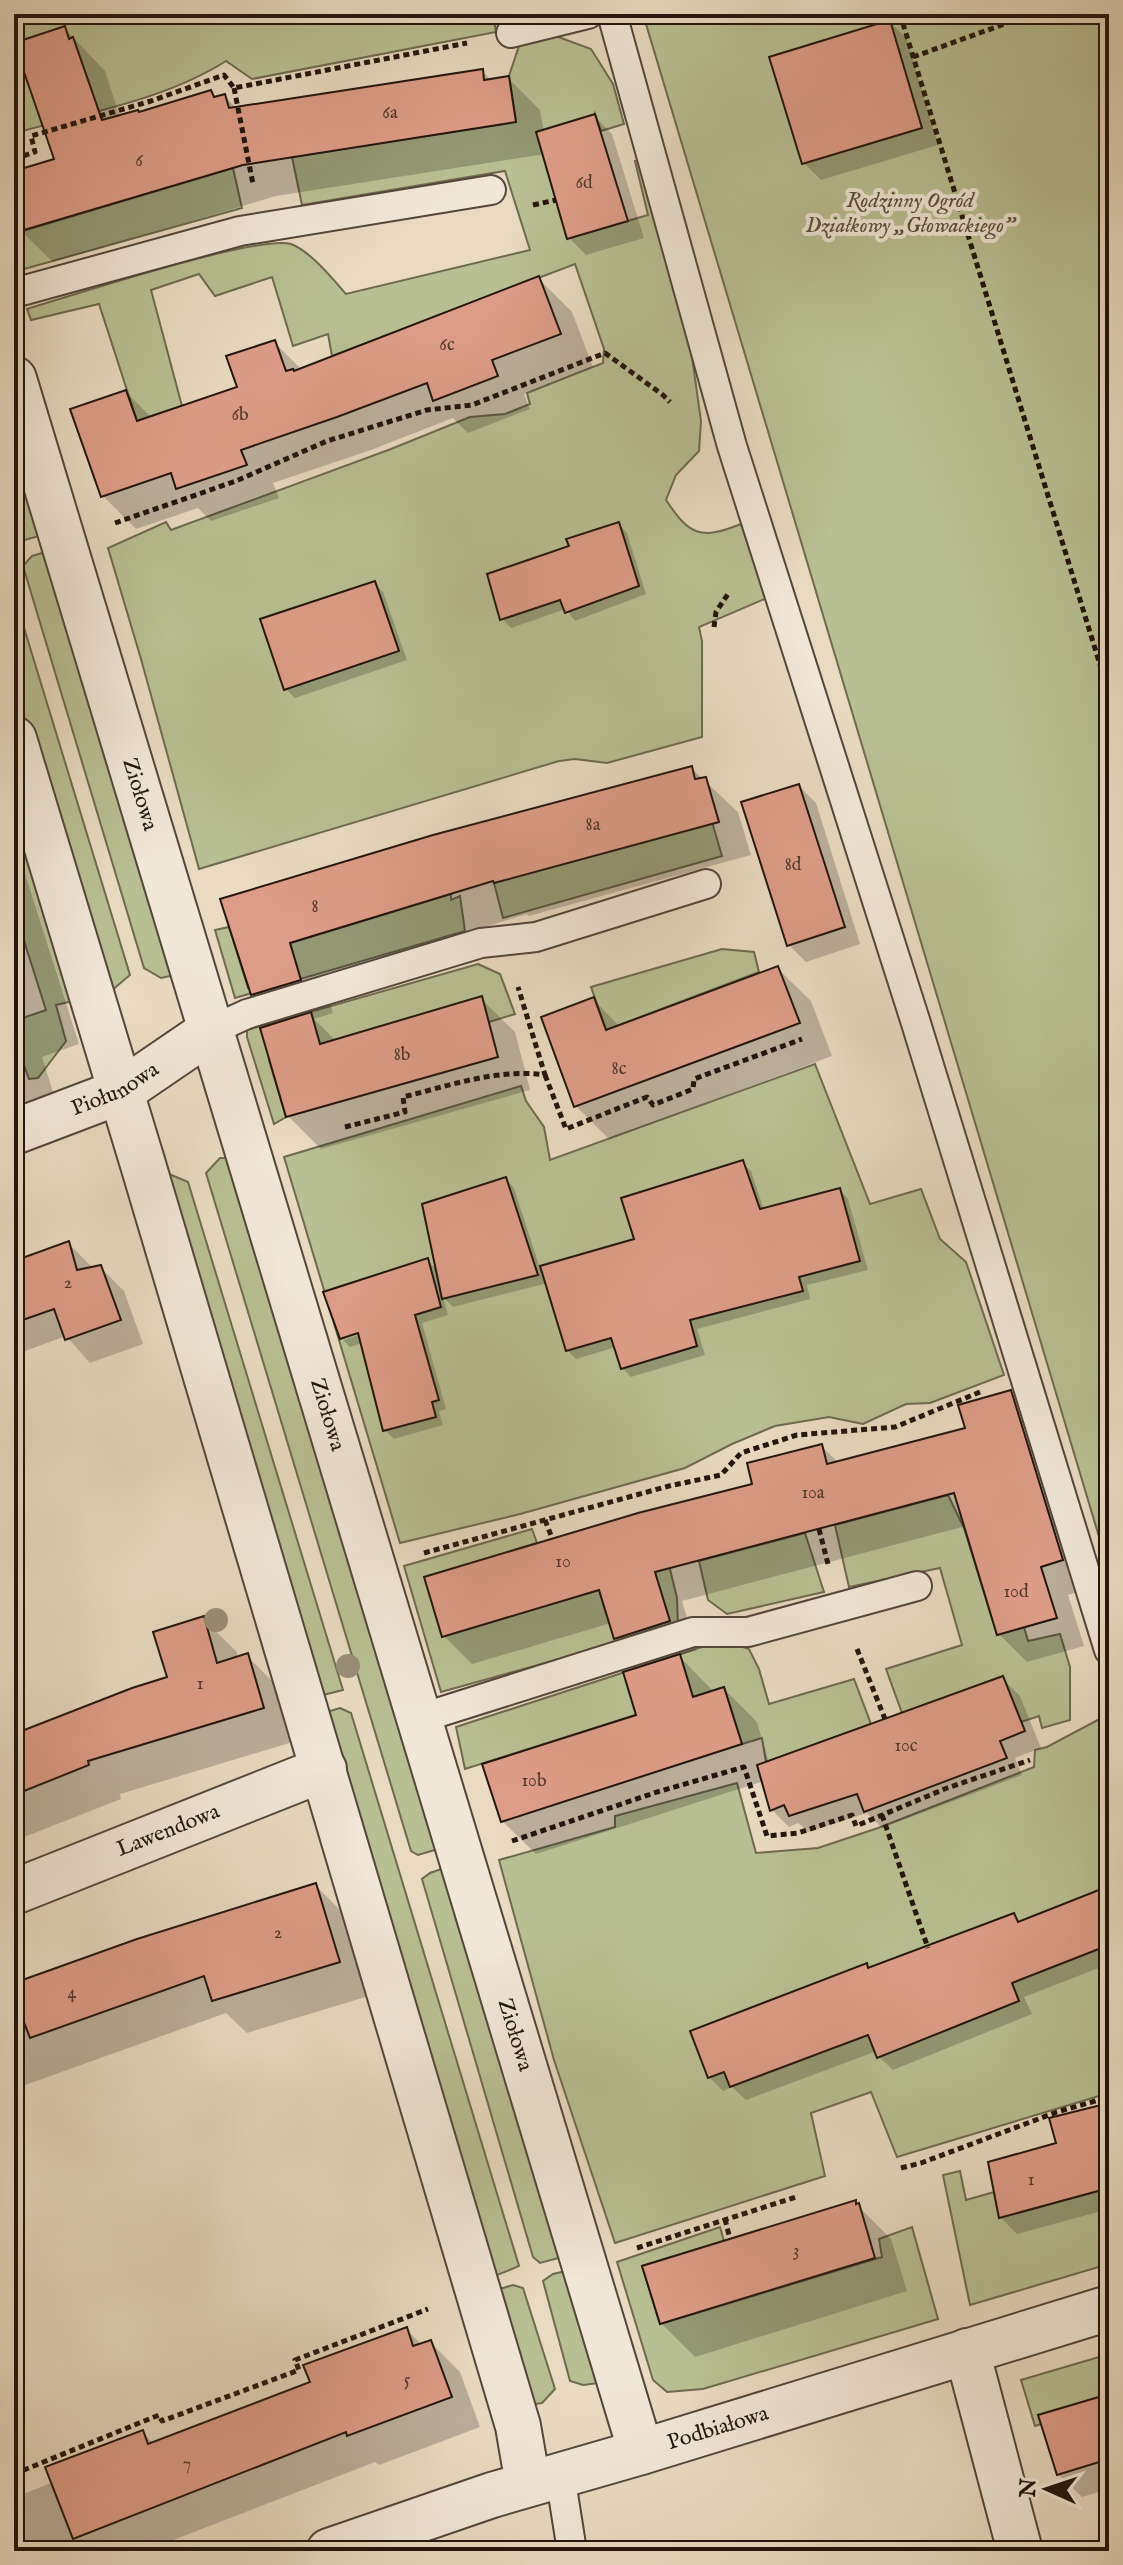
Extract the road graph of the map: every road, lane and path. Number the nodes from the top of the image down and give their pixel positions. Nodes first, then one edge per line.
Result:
1 (588, 14) edge
2 (612, 14) edge
3 (900, 14) edge
4 (1032, 14) edge
5 (511, 33) joint
6 (913, 57) junction
7 (234, 88) junction
8 (14, 159) edge
9 (491, 190) dead end
10 (261, 228) junction
11 (14, 293) edge
12 (605, 353) dead end
13 (14, 379) edge
14 (63, 540) junction
15 (1109, 694) edge
16 (14, 739) edge
17 (706, 884) dead end
18 (503, 940) junction
19 (210, 1031) junction
20 (802, 1039) dead end
21 (545, 1075) junction
22 (122, 1091) junction
23 (345, 1127) dead end
24 (14, 1132) edge
25 (1025, 1377) junction
26 (545, 1520) junction
27 (552, 1538) dead end
28 (423, 1553) dead end
29 (917, 1586) dead end
30 (839, 1607) junction
31 (1109, 1650) edge
32 (418, 1719) junction
33 (885, 1719) dead end
34 (1030, 1760) dead end
35 (324, 1769) junction
36 (882, 1815) junction
37 (507, 1843) dead end
38 (14, 1892) edge
39 (928, 1948) dead end
40 (1109, 2097) edge
41 (901, 2168) dead end
42 (796, 2197) dead end
43 (725, 2219) junction
44 (730, 2239) dead end
45 (582, 2262) junction
46 (477, 2290) junction
47 (1109, 2308) edge
48 (967, 2351) junction
49 (641, 2452) junction
50 (14, 2474) edge
51 (544, 2479) junction
52 (329, 2551) edge
53 (572, 2551) edge
54 (1020, 2551) edge

1 - 5 lane
2 - 25 lane
3 - 6 path
4 - 6 path
5 - 7 path
6 - 15 path
7 - 8 path
7 - 10 path
9 - 10 lane
10 - 11 lane
12 - 14 path
13 - 14 street, Ziołowa
14 - 19 street, Ziołowa
16 - 22 street
17 - 18 lane
18 - 19 lane
18 - 21 path
19 - 22 street, Piołunowa
19 - 32 street, Ziołowa
20 - 21 path
21 - 23 path
22 - 24 street, Piołunowa
22 - 35 street
25 - 26 path
25 - 31 lane
26 - 27 path
26 - 28 path
29 - 30 lane
30 - 32 lane
30 - 33 path
32 - 45 street, Ziołowa
34 - 36 path
35 - 38 street, Lawendowa
35 - 46 street
36 - 37 path
36 - 39 path
40 - 41 path
42 - 43 path
43 - 44 path
43 - 45 path
45 - 49 street, Ziołowa
46 - 50 path
46 - 51 street
47 - 48 street, Podbiałowa
48 - 49 street, Podbiałowa
48 - 54 street
49 - 51 street, Podbiałowa
51 - 52 street, Podbiałowa
51 - 53 lane

